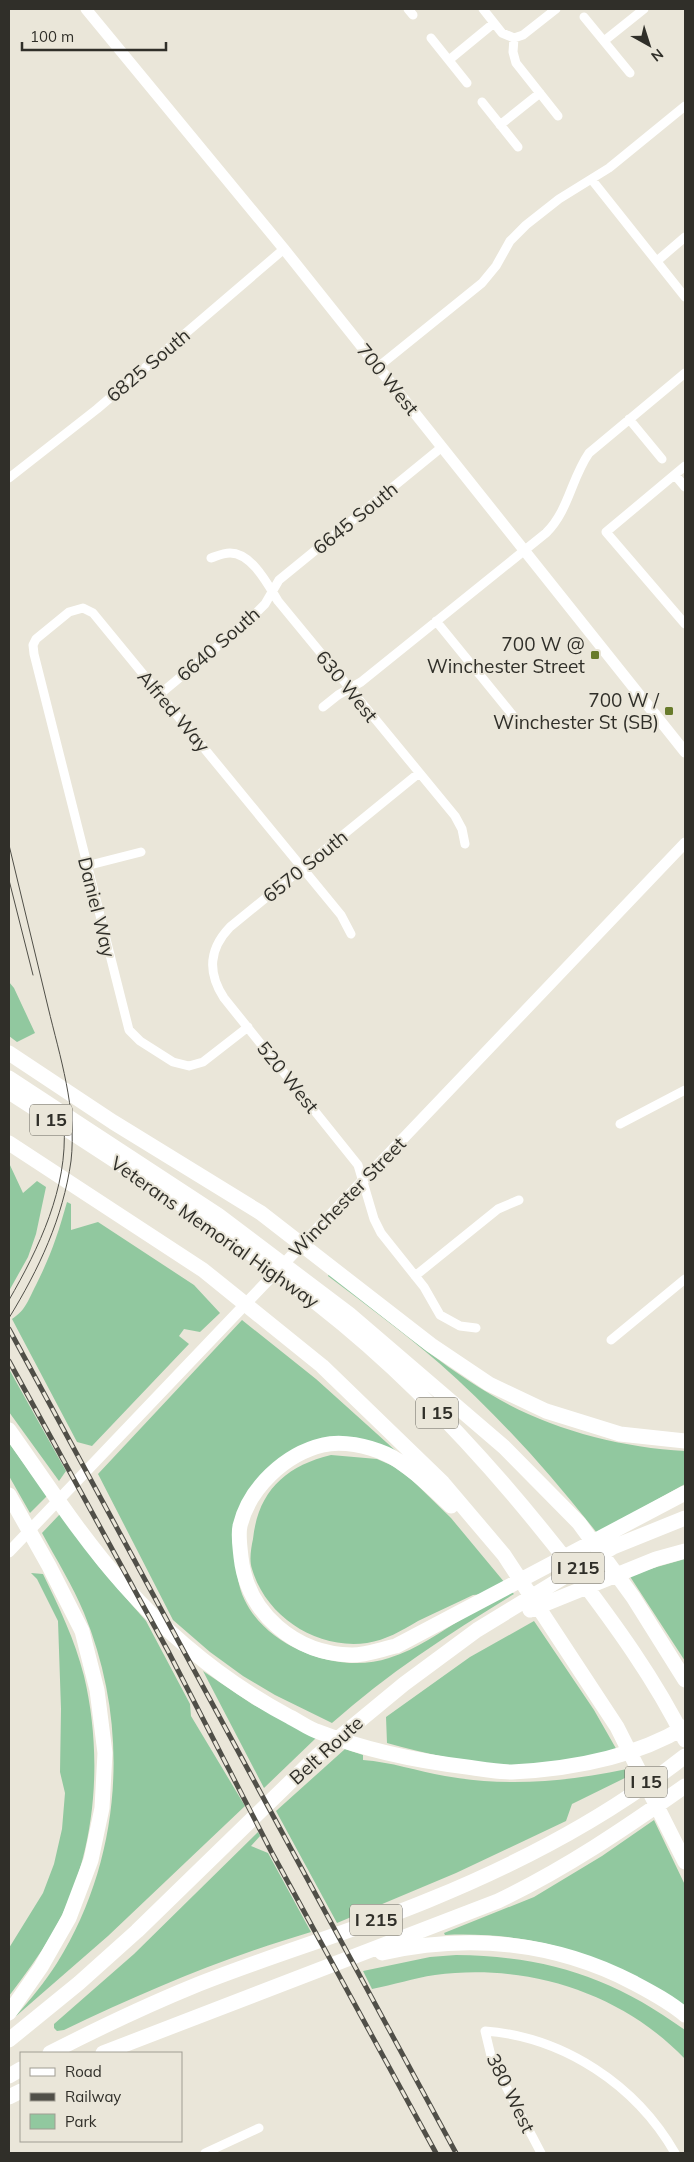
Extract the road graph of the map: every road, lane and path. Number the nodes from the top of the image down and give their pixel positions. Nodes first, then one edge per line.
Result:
1 (86, 9) edge
2 (483, 9) edge
3 (556, 9) edge
4 (640, 10) edge
5 (584, 16) dead end
6 (494, 23) junction
7 (431, 38) dead end
8 (514, 38) junction
9 (604, 42) junction
10 (449, 60) junction
11 (630, 74) dead end
12 (467, 82) dead end
13 (540, 93) junction
14 (482, 102) dead end
15 (685, 106) edge
16 (558, 116) dead end
17 (500, 125) junction
18 (518, 147) dead end
19 (592, 180) junction
20 (685, 237) edge
21 (284, 249) junction
22 (657, 260) junction
23 (685, 296) edge
24 (378, 367) junction
25 (685, 373) edge
26 (629, 419) junction
27 (442, 447) junction
28 (662, 459) dead end
29 (685, 466) edge
30 (675, 475) junction
31 (9, 478) edge
32 (685, 487) edge
33 (525, 550) junction
34 (211, 558) dead end
35 (272, 591) junction
36 (436, 621) junction
37 (685, 624) edge
38 (33, 645) joint
39 (349, 689) junction
40 (160, 694) junction
41 (324, 707) dead end
42 (519, 723) dead end
43 (685, 752) edge
44 (419, 773) junction
45 (685, 843) edge
46 (465, 844) dead end
47 (141, 852) dead end
48 (86, 866) junction
49 (302, 868) junction
50 (351, 934) dead end
51 (212, 973) joint
52 (248, 1027) junction
53 (9, 1054) edge
54 (9, 1078) edge
55 (685, 1090) edge
56 (9, 1092) edge
57 (620, 1124) dead end
58 (9, 1143) edge
59 (362, 1182) junction
60 (519, 1200) dead end
61 (235, 1234) junction
62 (415, 1276) junction
63 (685, 1279) edge
64 (324, 1301) junction
65 (476, 1328) dead end
66 (611, 1340) dead end
67 (9, 1430) edge
68 (685, 1440) edge
69 (685, 1493) edge
70 (9, 1495) edge
71 (685, 1518) edge
72 (685, 1551) edge
73 (9, 1552) edge
74 (504, 1555) junction
75 (477, 1630) junction
76 (685, 1680) edge
77 (685, 1727) edge
78 (685, 1740) edge
79 (685, 1756) edge
80 (685, 1786) edge
81 (685, 1862) edge
82 (271, 1988) junction
83 (9, 2013) edge
84 (685, 2015) edge
85 (9, 2040) edge
86 (52, 2052) edge
87 (105, 2052) edge
88 (20, 2070) edge
89 (9, 2076) edge
90 (259, 2128) dead end
91 (204, 2153) edge
92 (541, 2153) edge
93 (675, 2153) edge

1 - 21 main road, 700 West
2 - 6 street
3 - 8 street
4 - 9 street
5 - 9 street
6 - 8 street
6 - 10 street
7 - 10 street
8 - 13 street
9 - 11 street
10 - 12 street
13 - 16 street
13 - 17 street
14 - 17 street
15 - 19 street
17 - 18 street
19 - 22 street
19 - 24 street
20 - 22 street
21 - 24 main road, 700 West
21 - 31 street, 6825 South
22 - 23 street
24 - 27 main road, 700 West
25 - 26 street
26 - 28 street
26 - 33 street
27 - 33 main road, 700 West
27 - 35 street, 6645 South
29 - 30 street
30 - 32 street
30 - 37 street
33 - 36 street
33 - 43 main road, 700 West
34 - 35 street, 630 West
35 - 39 street, 630 West
35 - 40 street, 6640 South
36 - 39 street
36 - 42 street
38 - 40 street, Alfred Way
38 - 48 street, Daniel Way
39 - 41 street
39 - 44 street, 630 West
40 - 49 street, Alfred Way
44 - 46 street, 630 West
44 - 49 street, 6570 South
45 - 59 main road, Winchester Street
47 - 48 street
48 - 52 street, Daniel Way
49 - 50 street, Alfred Way
49 - 51 street, 6570 South
51 - 52 street, 520 West
52 - 59 street, 520 West
53 - 68 highway
54 - 61 highway
55 - 57 street
56 - 61 highway, Veterans Memorial Highway / I 15
58 - 74 highway, Veterans Memorial Highway / I 15
59 - 62 street, 520 West
59 - 73 main road, Winchester Street
60 - 62 street
61 - 64 highway, Veterans Memorial Highway / I 15
62 - 65 street, 520 West
63 - 66 street
64 - 76 highway
64 - 78 highway, Veterans Memorial Highway / I 15
67 - 77 highway
69 - 74 highway
70 - 83 highway
71 - 75 highway, Belt Route / I 215
72 - 75 highway
74 - 81 highway, Veterans Memorial Highway / I 15
75 - 85 highway, Belt Route / I 215
79 - 86 highway, I 215
80 - 82 highway
82 - 84 highway
82 - 87 highway
88 - 89 highway
90 - 91 street
92 - 93 street, 380 West

